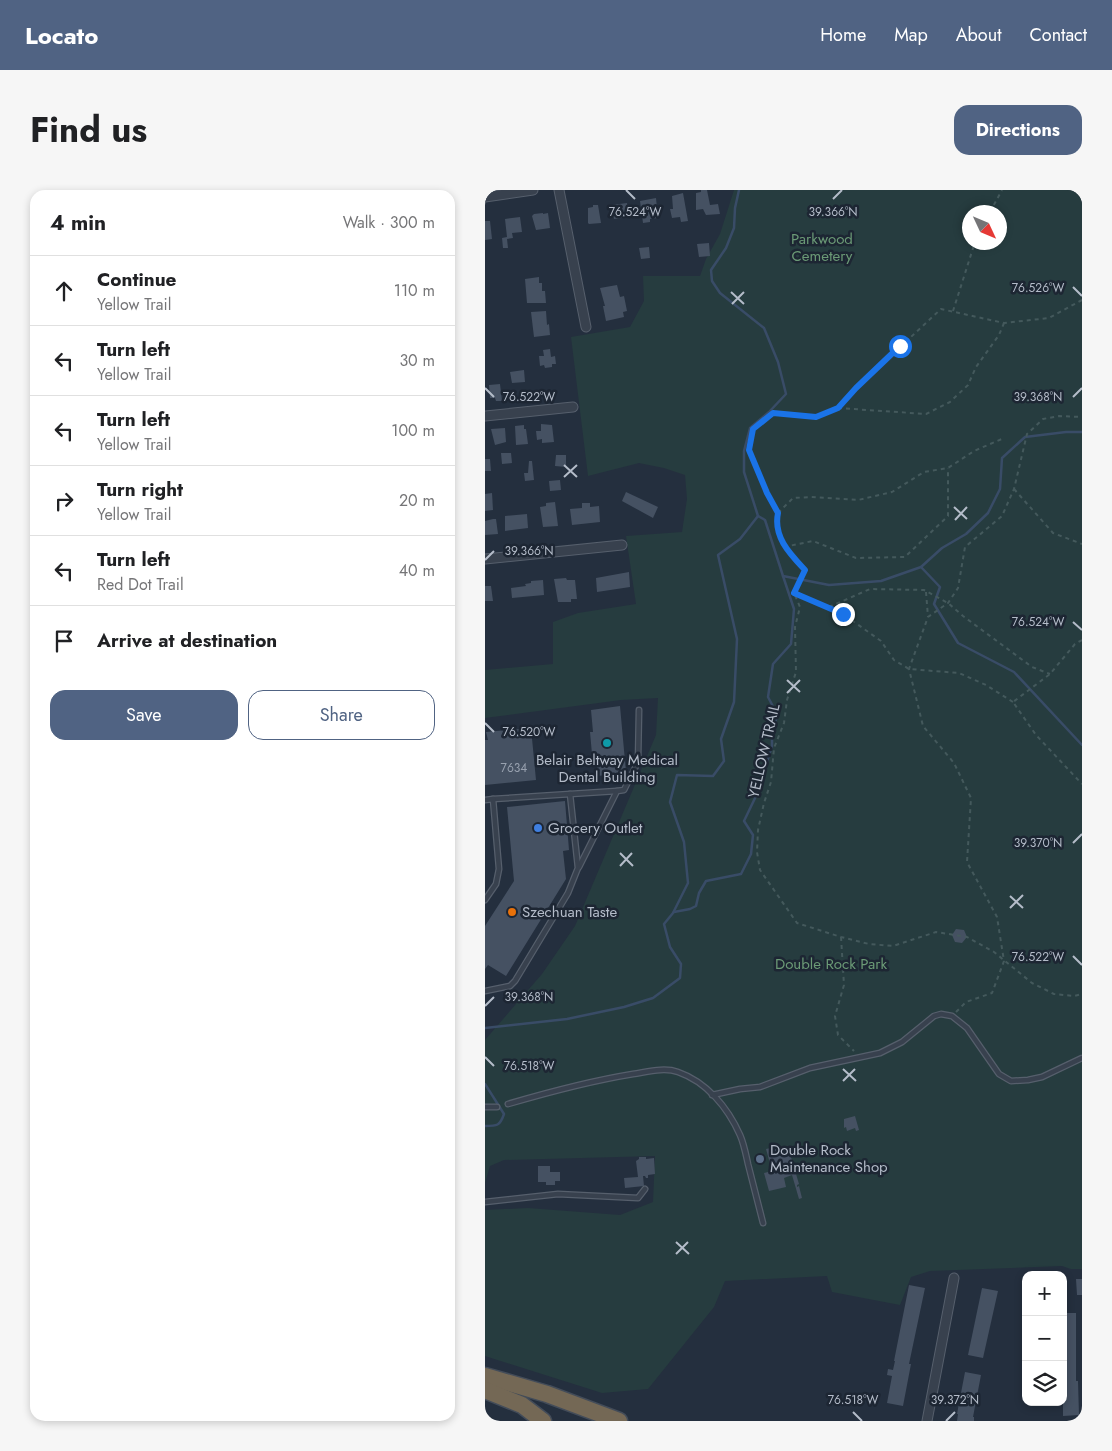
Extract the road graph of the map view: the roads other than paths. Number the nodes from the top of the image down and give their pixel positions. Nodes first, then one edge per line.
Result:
1 (533, 190) edge
2 (559, 190) edge
3 (485, 197) edge
4 (586, 327) dead end
5 (573, 407) dead end
6 (485, 416) edge
7 (622, 545) dead end
8 (485, 559) edge
9 (639, 710) dead end
10 (617, 791) junction
11 (570, 794) junction
12 (493, 799) junction
13 (485, 800) edge
14 (578, 868) junction
15 (485, 900) edge
16 (485, 991) edge
17 (1082, 1058) edge
18 (712, 1095) junction
19 (508, 1104) dead end
20 (497, 1106) dead end
21 (485, 1107) edge
22 (645, 1190) dead end
23 (485, 1202) edge
24 (763, 1223) dead end
25 (954, 1278) dead end
26 (485, 1376) edge
27 (485, 1390) edge
28 (543, 1421) edge
29 (619, 1421) edge
30 (927, 1421) edge

1 - 3 street
2 - 4 street
5 - 6 street
7 - 8 street
9 - 10 lane
10 - 11 lane
10 - 14 lane
11 - 12 lane
11 - 14 lane
12 - 13 lane
12 - 15 lane
14 - 16 lane
17 - 18 lane
18 - 19 lane
18 - 24 lane
20 - 21 lane
22 - 23 lane
25 - 30 street
26 - 29 highway
27 - 28 highway

